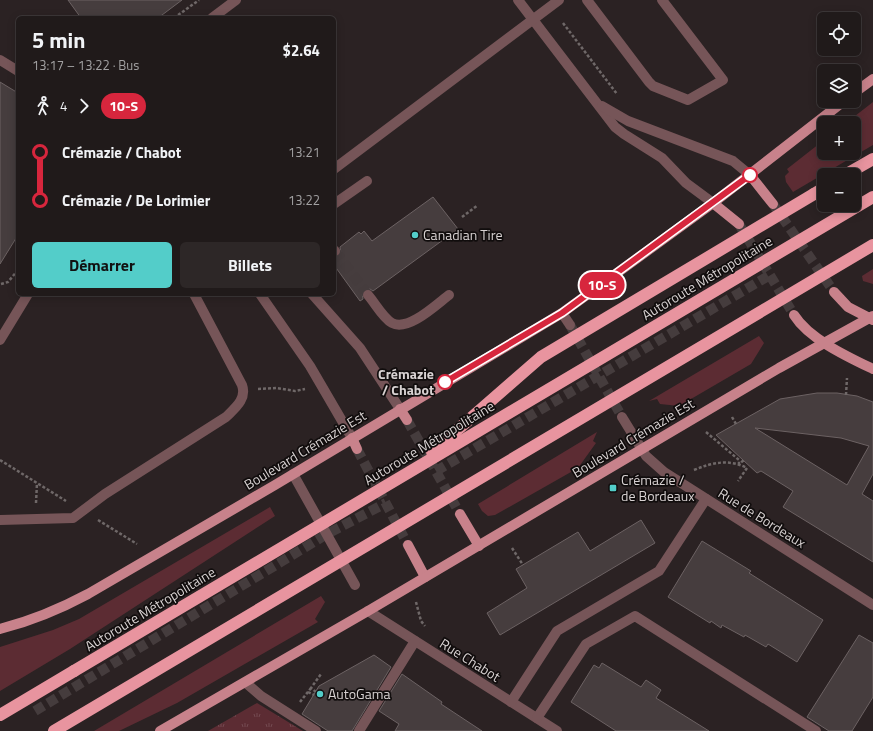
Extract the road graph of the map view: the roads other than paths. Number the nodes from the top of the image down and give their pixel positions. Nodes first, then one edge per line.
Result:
1 (236, 0) edge
2 (518, 0) edge
3 (559, 0) edge
4 (587, 0) edge
5 (662, 0) edge
6 (215, 16) edge
7 (533, 20) junction
8 (0, 60) edge
9 (16, 70) edge
10 (873, 79) edge
11 (861, 88) edge
12 (593, 98) junction
13 (835, 108) edge
14 (873, 159) edge
15 (336, 168) edge
16 (857, 168) edge
17 (750, 175) junction
18 (366, 181) dead end
19 (817, 192) edge
20 (873, 197) edge
21 (336, 203) edge
22 (713, 203) junction
23 (773, 204) tunnel mouth
24 (739, 224) tunnel mouth
25 (873, 245) edge
26 (834, 292) tunnel mouth
27 (368, 295) tunnel mouth
28 (449, 295) dead end
29 (27, 296) edge
30 (195, 296) edge
31 (261, 296) edge
32 (314, 296) edge
33 (562, 313) junction
34 (794, 315) tunnel mouth
35 (872, 318) edge
36 (570, 325) tunnel mouth
37 (0, 340) edge
38 (826, 343) junction
39 (873, 370) edge
40 (400, 409) junction
41 (622, 417) tunnel mouth
42 (407, 420) tunnel mouth
43 (352, 438) junction
44 (357, 449) tunnel mouth
45 (642, 449) junction
46 (293, 474) junction
47 (407, 474) junction
48 (706, 499) junction
49 (460, 514) tunnel mouth
50 (0, 520) edge
51 (408, 545) tunnel mouth
52 (479, 546) junction
53 (425, 577) junction
54 (356, 585) dead end
55 (873, 605) edge
56 (368, 611) junction
57 (0, 621) edge
58 (12, 626) junction
59 (0, 629) edge
60 (415, 641) junction
61 (246, 683) junction
62 (511, 702) junction
63 (0, 715) edge
64 (537, 718) junction
65 (54, 731) edge
66 (160, 731) edge
67 (316, 731) edge
68 (359, 731) edge
69 (557, 731) edge
70 (816, 731) edge

1 - 6 street
2 - 7 street
3 - 7 street
4 - 5 street
7 - 12 street
7 - 15 street
8 - 9 street
10 - 11 main road
12 - 17 street
12 - 22 street
13 - 17 main road, Boulevard Crémazie Est
14 - 16 highway
17 - 22 main road, Boulevard Crémazie Est
17 - 23 main road
18 - 21 street
19 - 47 highway, bridge
20 - 47 highway, Autoroute Métropolitaine, bridge
22 - 24 main road
22 - 33 main road, Boulevard Crémazie Est
25 - 65 highway, bridge
26 - 35 main road
27 - 28 street
29 - 37 street
30 - 50 street
31 - 43 street
32 - 40 street
33 - 36 street
33 - 40 main road, Boulevard Crémazie Est
34 - 38 main road
35 - 38 main road, Boulevard Crémazie Est
38 - 39 main road
38 - 45 main road, Boulevard Crémazie Est
40 - 42 main road
40 - 43 main road, Boulevard Crémazie Est
41 - 45 street, Rue de Bordeaux
43 - 44 main road
43 - 46 main road, Boulevard Crémazie Est
45 - 48 street, Rue de Bordeaux
45 - 52 main road, Boulevard Crémazie Est
46 - 54 street
46 - 58 main road, Boulevard Crémazie Est
47 - 63 highway, Autoroute Métropolitaine, bridge
48 - 55 street, Rue de Bordeaux
48 - 62 street
49 - 52 main road
51 - 53 main road
52 - 53 main road, Boulevard Crémazie Est
53 - 56 main road, Boulevard Crémazie Est
56 - 60 street, Rue Chabot
56 - 61 main road, Boulevard Crémazie Est
57 - 58 main road
58 - 59 main road, Boulevard Crémazie Est
60 - 62 street, Rue Chabot
60 - 68 street
61 - 66 main road, Boulevard Crémazie Est
61 - 67 street
62 - 64 street, Rue Chabot
64 - 69 street, Rue Chabot
64 - 70 street

